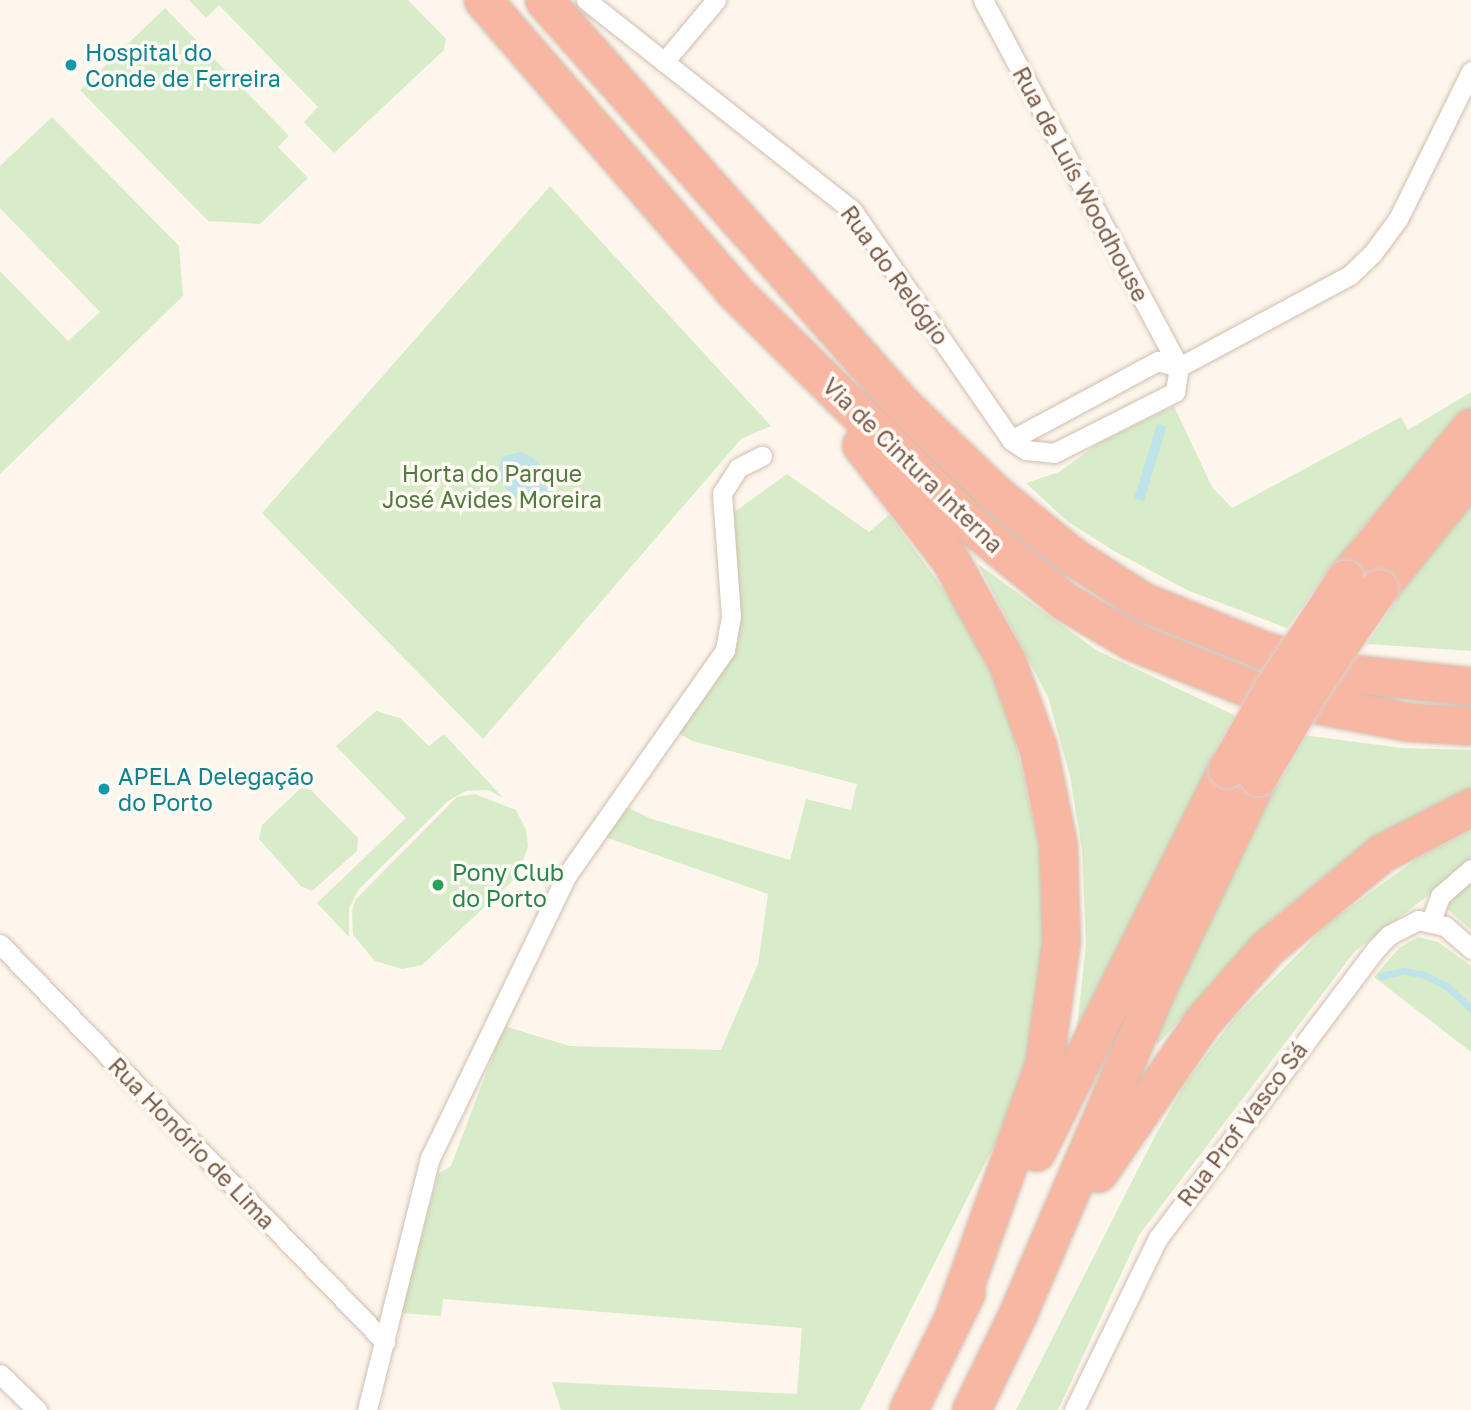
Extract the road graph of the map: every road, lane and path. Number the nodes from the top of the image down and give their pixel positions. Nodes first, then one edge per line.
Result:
1 (483, 0) edge
2 (544, 0) edge
3 (586, 0) edge
4 (716, 0) edge
5 (983, 0) edge
6 (664, 62) junction
7 (1471, 71) edge
8 (734, 291) junction
9 (1179, 367) junction
10 (1471, 427) edge
11 (1011, 440) junction
12 (762, 456) dead end
13 (1471, 474) edge
14 (1362, 584) junction
15 (1471, 686) edge
16 (1471, 726) edge
17 (1242, 773) junction
18 (1471, 807) edge
19 (1471, 869) edge
20 (1431, 921) junction
21 (0, 944) edge
22 (1471, 949) edge
23 (955, 1313) junction
24 (1018, 1313) junction
25 (385, 1342) junction
26 (0, 1374) edge
27 (37, 1410) edge
28 (368, 1410) edge
29 (908, 1410) edge
30 (971, 1410) edge
31 (1074, 1410) edge

1 - 8 highway, Via de Cintura Interna
2 - 15 highway, Via de Cintura Interna
3 - 6 street, Rua do Relógio
4 - 6 street
5 - 9 street, Rua de Luís Woodhouse
6 - 11 street, Rua do Relógio
7 - 9 street
8 - 16 highway, Via de Cintura Interna
8 - 23 highway
9 - 11 street
9 - 11 street
10 - 14 highway
12 - 25 street
13 - 14 highway
14 - 17 highway, bridge
17 - 23 highway
17 - 24 highway
18 - 24 highway
19 - 20 street
20 - 22 street
20 - 31 street, Rua Prof Vasco Sá
21 - 25 street, Rua Honório de Lima
23 - 29 highway
24 - 30 highway
25 - 28 street
26 - 27 street

